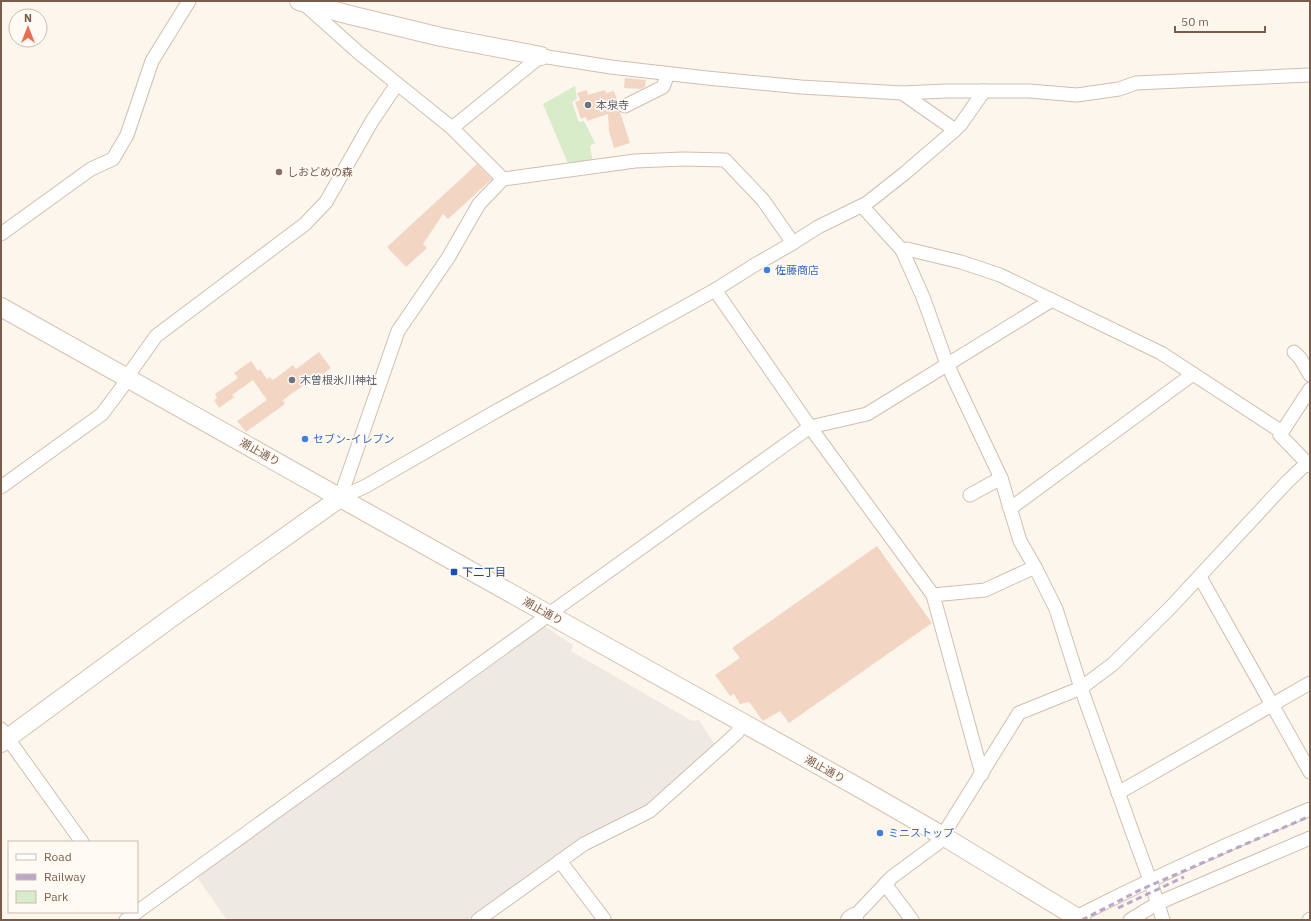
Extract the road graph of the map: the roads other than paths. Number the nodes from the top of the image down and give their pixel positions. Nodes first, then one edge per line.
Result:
1 (189, 1) edge
2 (300, 1) edge
3 (541, 56) junction
4 (668, 74) junction
5 (1310, 75) edge
6 (397, 84) junction
7 (984, 91) junction
8 (902, 93) junction
9 (624, 106) dead end
10 (452, 128) junction
11 (955, 130) junction
12 (503, 179) junction
13 (862, 206) junction
14 (1, 234) edge
15 (793, 244) junction
16 (902, 250) junction
17 (715, 290) junction
18 (1052, 300) junction
19 (1, 307) edge
20 (1294, 352) dead end
21 (947, 364) junction
22 (1193, 374) junction
23 (1310, 375) edge
24 (128, 378) junction
25 (1310, 389) edge
26 (810, 427) junction
27 (1282, 432) junction
28 (1308, 464) edge
29 (1001, 478) junction
30 (1, 487) edge
31 (970, 494) dead end
32 (340, 498) junction
33 (1009, 507) junction
34 (1035, 567) junction
35 (1200, 577) junction
36 (933, 595) junction
37 (549, 614) junction
38 (1310, 683) edge
39 (1081, 688) junction
40 (1272, 704) junction
41 (742, 723) junction
42 (3, 737) edge
43 (1310, 772) edge
44 (982, 774) junction
45 (1118, 793) junction
46 (1310, 809) edge
47 (943, 836) junction
48 (1310, 838) edge
49 (81, 841) edge
50 (560, 861) junction
51 (1150, 880) junction
52 (885, 884) junction
53 (1158, 904) junction
54 (138, 912) edge
55 (852, 918) edge
56 (1079, 918) edge
57 (604, 919) dead end
58 (478, 920) edge
59 (912, 920) edge
60 (1130, 920) edge
61 (1163, 920) edge

1 - 14 street
2 - 3 street
2 - 6 street
3 - 4 street
3 - 10 street
4 - 8 street
4 - 9 street
5 - 7 street
6 - 10 street
6 - 24 street
7 - 8 street
7 - 11 street
8 - 11 street
10 - 12 street
11 - 13 street
12 - 15 street
12 - 32 street
13 - 15 street
13 - 16 street
15 - 17 street
16 - 18 street
16 - 21 street
17 - 26 street
17 - 32 street
18 - 21 street
18 - 22 street
19 - 24 street, 潮止通り
20 - 23 street
21 - 26 street
21 - 29 street
22 - 27 street
22 - 33 street
24 - 30 street
24 - 32 street, 潮止通り
25 - 27 street
26 - 36 street
26 - 37 street
27 - 28 street
28 - 35 street
29 - 31 street
29 - 33 street
32 - 37 street, 潮止通り
32 - 42 street
33 - 34 street
34 - 36 street
34 - 39 street
35 - 39 street
35 - 40 street
36 - 44 street
37 - 41 street, 潮止通り
37 - 54 street
38 - 40 street
39 - 44 street
39 - 45 street
40 - 43 street
40 - 45 street
41 - 47 street, 潮止通り
41 - 50 street
42 - 49 street
44 - 47 street
45 - 51 street
46 - 51 street
47 - 52 street
47 - 56 street, 潮止通り
48 - 53 street
50 - 57 street
50 - 58 street
51 - 53 street
51 - 56 street
52 - 55 street
52 - 59 street
53 - 60 street
53 - 61 street

